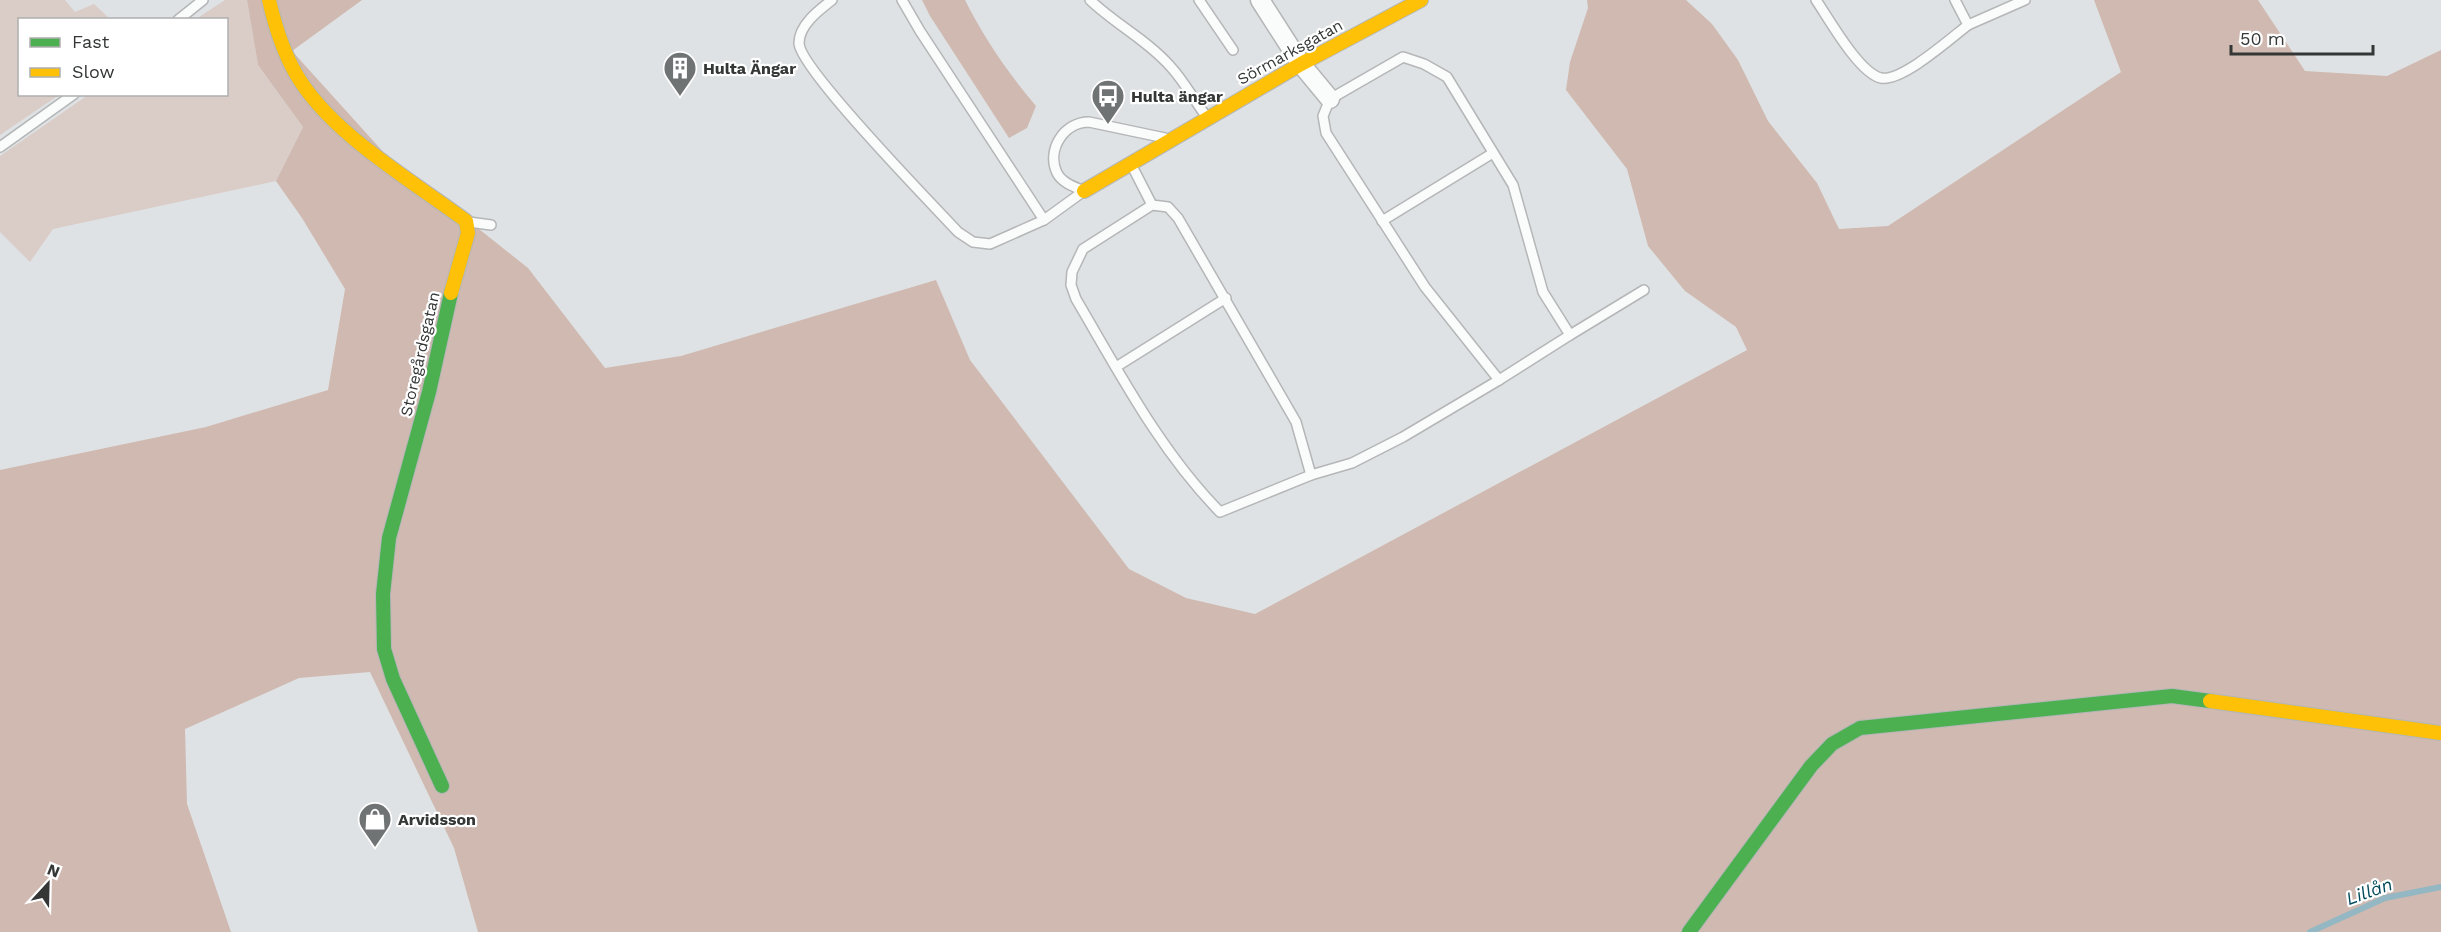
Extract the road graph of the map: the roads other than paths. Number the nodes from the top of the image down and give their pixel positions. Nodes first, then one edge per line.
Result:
1 (203, 0) edge
2 (269, 0) edge
3 (832, 0) edge
4 (902, 0) edge
5 (1090, 0) edge
6 (1199, 0) edge
7 (1260, 0) edge
8 (1421, 0) edge
9 (1816, 0) edge
10 (1955, 0) edge
11 (2025, 0) edge
12 (180, 18) edge
13 (1968, 25) junction
14 (1233, 50) dead end
15 (1301, 64) junction
16 (71, 96) edge
17 (1330, 99) junction
18 (1207, 118) junction
19 (1170, 139) junction
20 (0, 147) edge
21 (1493, 153) junction
22 (1131, 164) junction
23 (1084, 191) junction
24 (1152, 205) junction
25 (1044, 220) junction
26 (466, 221) junction
27 (1382, 221) junction
28 (491, 225) dead end
29 (1644, 290) dead end
30 (1226, 298) junction
31 (1570, 335) junction
32 (1116, 366) junction
33 (1499, 380) junction
34 (1311, 475) junction
35 (2441, 733) edge
36 (442, 786) dead end
37 (1689, 932) edge

1 - 12 lane
2 - 26 street
3 - 25 lane
4 - 25 lane
5 - 18 lane
6 - 14 lane
7 - 15 street
8 - 15 street, Sörmarksgatan
9 - 13 lane
10 - 13 lane
11 - 13 lane
15 - 17 street
15 - 18 street, Sörmarksgatan
16 - 20 lane
17 - 21 lane
17 - 27 lane
18 - 19 street, Sörmarksgatan
19 - 22 street, Sörmarksgatan
19 - 23 lane
21 - 27 lane
21 - 31 lane
22 - 23 street, Sörmarksgatan
22 - 24 lane
23 - 25 lane
24 - 30 lane
24 - 32 lane
26 - 28 lane
26 - 36 street, Storegårdsgatan
27 - 33 lane
29 - 31 lane
30 - 32 lane
30 - 34 lane
31 - 33 lane
32 - 34 lane
33 - 34 lane
35 - 37 street

